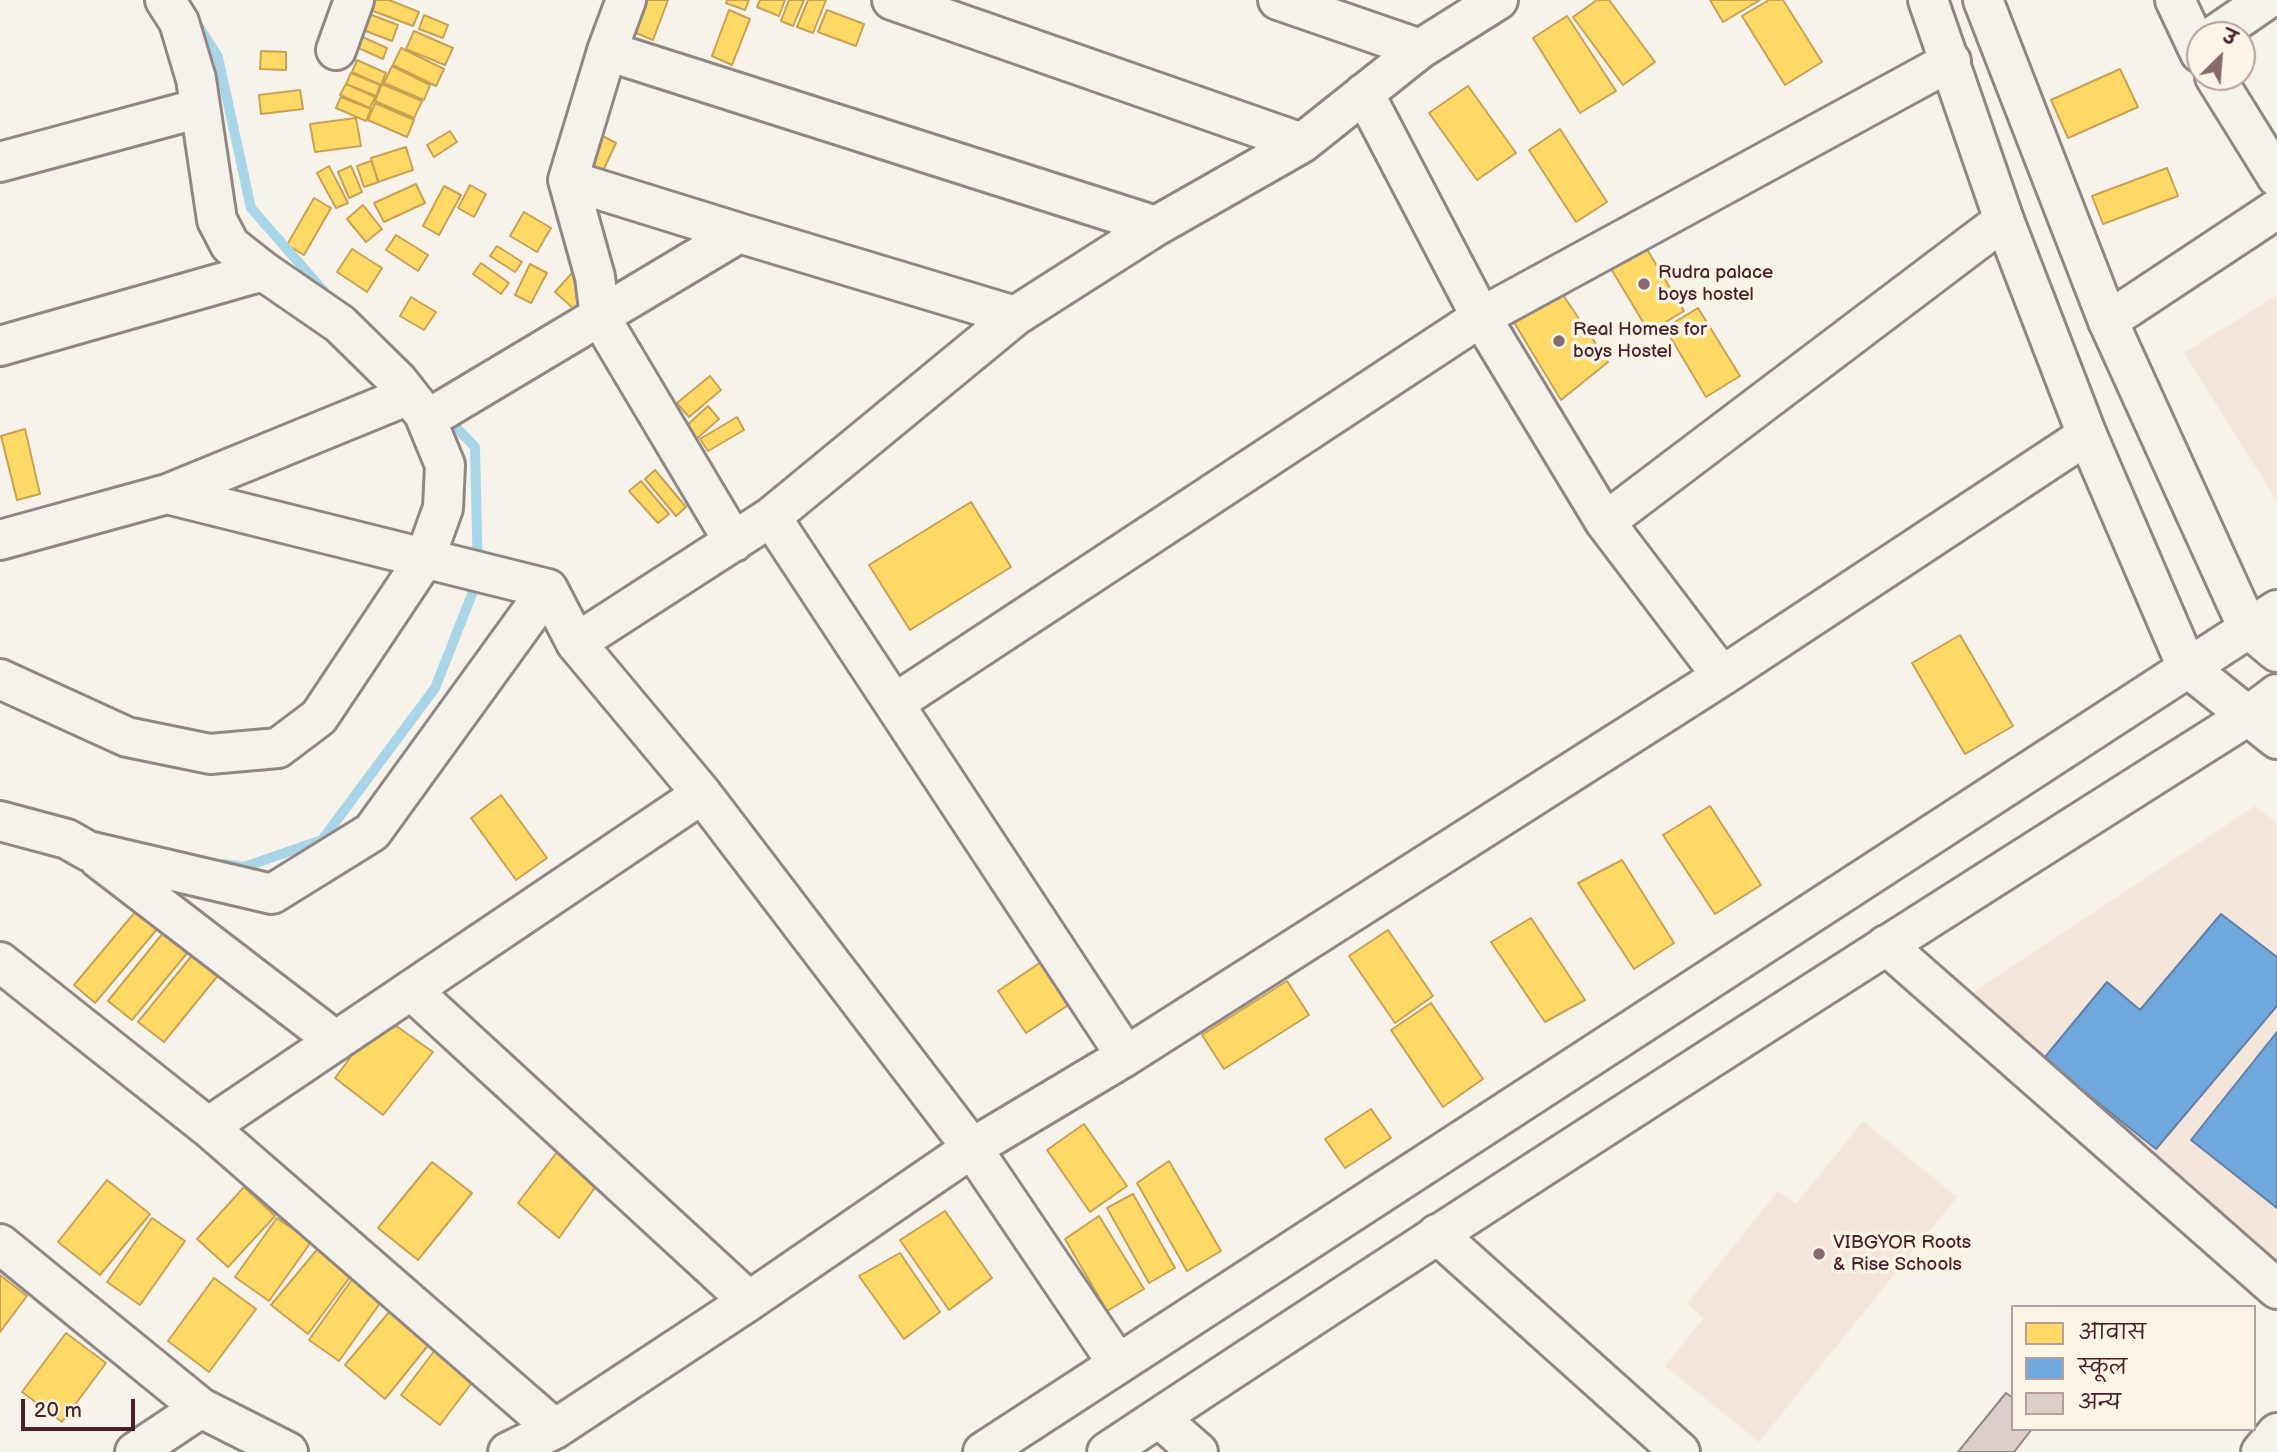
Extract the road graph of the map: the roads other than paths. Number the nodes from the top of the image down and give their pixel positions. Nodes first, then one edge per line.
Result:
1 (165, 0) edge
2 (354, 0) edge
3 (626, 0) edge
4 (891, 0) edge
5 (1278, 0) edge
6 (1497, 0) edge
7 (1928, 0) edge
8 (1983, 0) edge
9 (2175, 0) edge
10 (2266, 0) edge
11 (2187, 21) edge
12 (2241, 21) edge
13 (1420, 49) junction
14 (336, 50) dead end
15 (607, 51) junction
16 (1951, 61) junction
17 (2227, 91) edge
18 (1364, 93) junction
19 (200, 108) junction
20 (1302, 143) junction
21 (0, 162) edge
22 (2277, 177) edge
23 (568, 180) junction
24 (2277, 209) edge
25 (2004, 220) junction
26 (1156, 226) junction
27 (739, 233) junction
28 (263, 271) junction
29 (1014, 316) junction
30 (600, 317) junction
31 (1481, 317) junction
32 (2108, 321) junction
33 (0, 346) edge
34 (426, 402) junction
35 (2087, 435) junction
36 (167, 495) junction
37 (771, 517) junction
38 (1605, 522) junction
39 (0, 540) edge
40 (734, 542) junction
41 (432, 560) junction
42 (535, 586) junction
43 (2267, 630) edge
44 (576, 643) junction
45 (2187, 667) junction
46 (1722, 676) junction
47 (0, 678) edge
48 (895, 703) junction
49 (2267, 716) edge
50 (702, 794) junction
51 (0, 821) edge
52 (88, 851) junction
53 (1886, 945) junction
54 (0, 962) edge
55 (411, 990) junction
56 (336, 1041) junction
57 (1126, 1056) junction
58 (208, 1127) junction
59 (972, 1148) junction
60 (1437, 1234) junction
61 (0, 1244) edge
62 (2277, 1289) edge
63 (749, 1301) junction
64 (1118, 1364) junction
65 (201, 1408) junction
66 (1159, 1418) junction
67 (555, 1429) junction
68 (2277, 1433) edge
69 (135, 1452) edge
70 (288, 1452) edge
71 (508, 1452) edge
72 (984, 1452) edge
73 (1107, 1452) edge
74 (1198, 1452) edge
75 (1680, 1452) edge
76 (2261, 1452) edge

1 - 19 street
2 - 14 street
3 - 15 street
4 - 20 street
5 - 13 street
6 - 13 street
7 - 16 street
8 - 32 street
9 - 11 street
10 - 12 street
13 - 18 street
15 - 23 street
15 - 26 street
16 - 25 street
16 - 31 street
17 - 22 street
18 - 20 street
18 - 31 street
19 - 21 street
19 - 28 street
20 - 26 street
23 - 27 street
23 - 30 street
24 - 32 street
25 - 35 street
25 - 38 street
26 - 29 street
27 - 29 street
27 - 30 street
28 - 33 street
28 - 34 street
29 - 37 street
30 - 34 street
30 - 40 street
31 - 38 street
31 - 48 street
32 - 43 street
34 - 36 street
34 - 41 street
35 - 45 street
35 - 46 street
36 - 39 street
36 - 41 street
37 - 40 street
37 - 48 street
38 - 46 street
40 - 44 street
41 - 42 street
41 - 47 street
42 - 44 street
42 - 52 street
43 - 45 street
44 - 50 street
45 - 49 street
45 - 64 street
46 - 57 street
48 - 57 street
49 - 53 street
50 - 55 street
50 - 59 street
51 - 52 street
52 - 56 street
53 - 60 street
53 - 62 street
54 - 58 street
55 - 56 street
55 - 63 street
56 - 58 street
57 - 59 street
58 - 67 street
59 - 63 street
59 - 64 street
60 - 66 street
60 - 75 street
61 - 65 street
63 - 67 street
64 - 72 street
65 - 69 street
65 - 70 street
66 - 73 street
66 - 74 street
67 - 71 street
68 - 76 street

